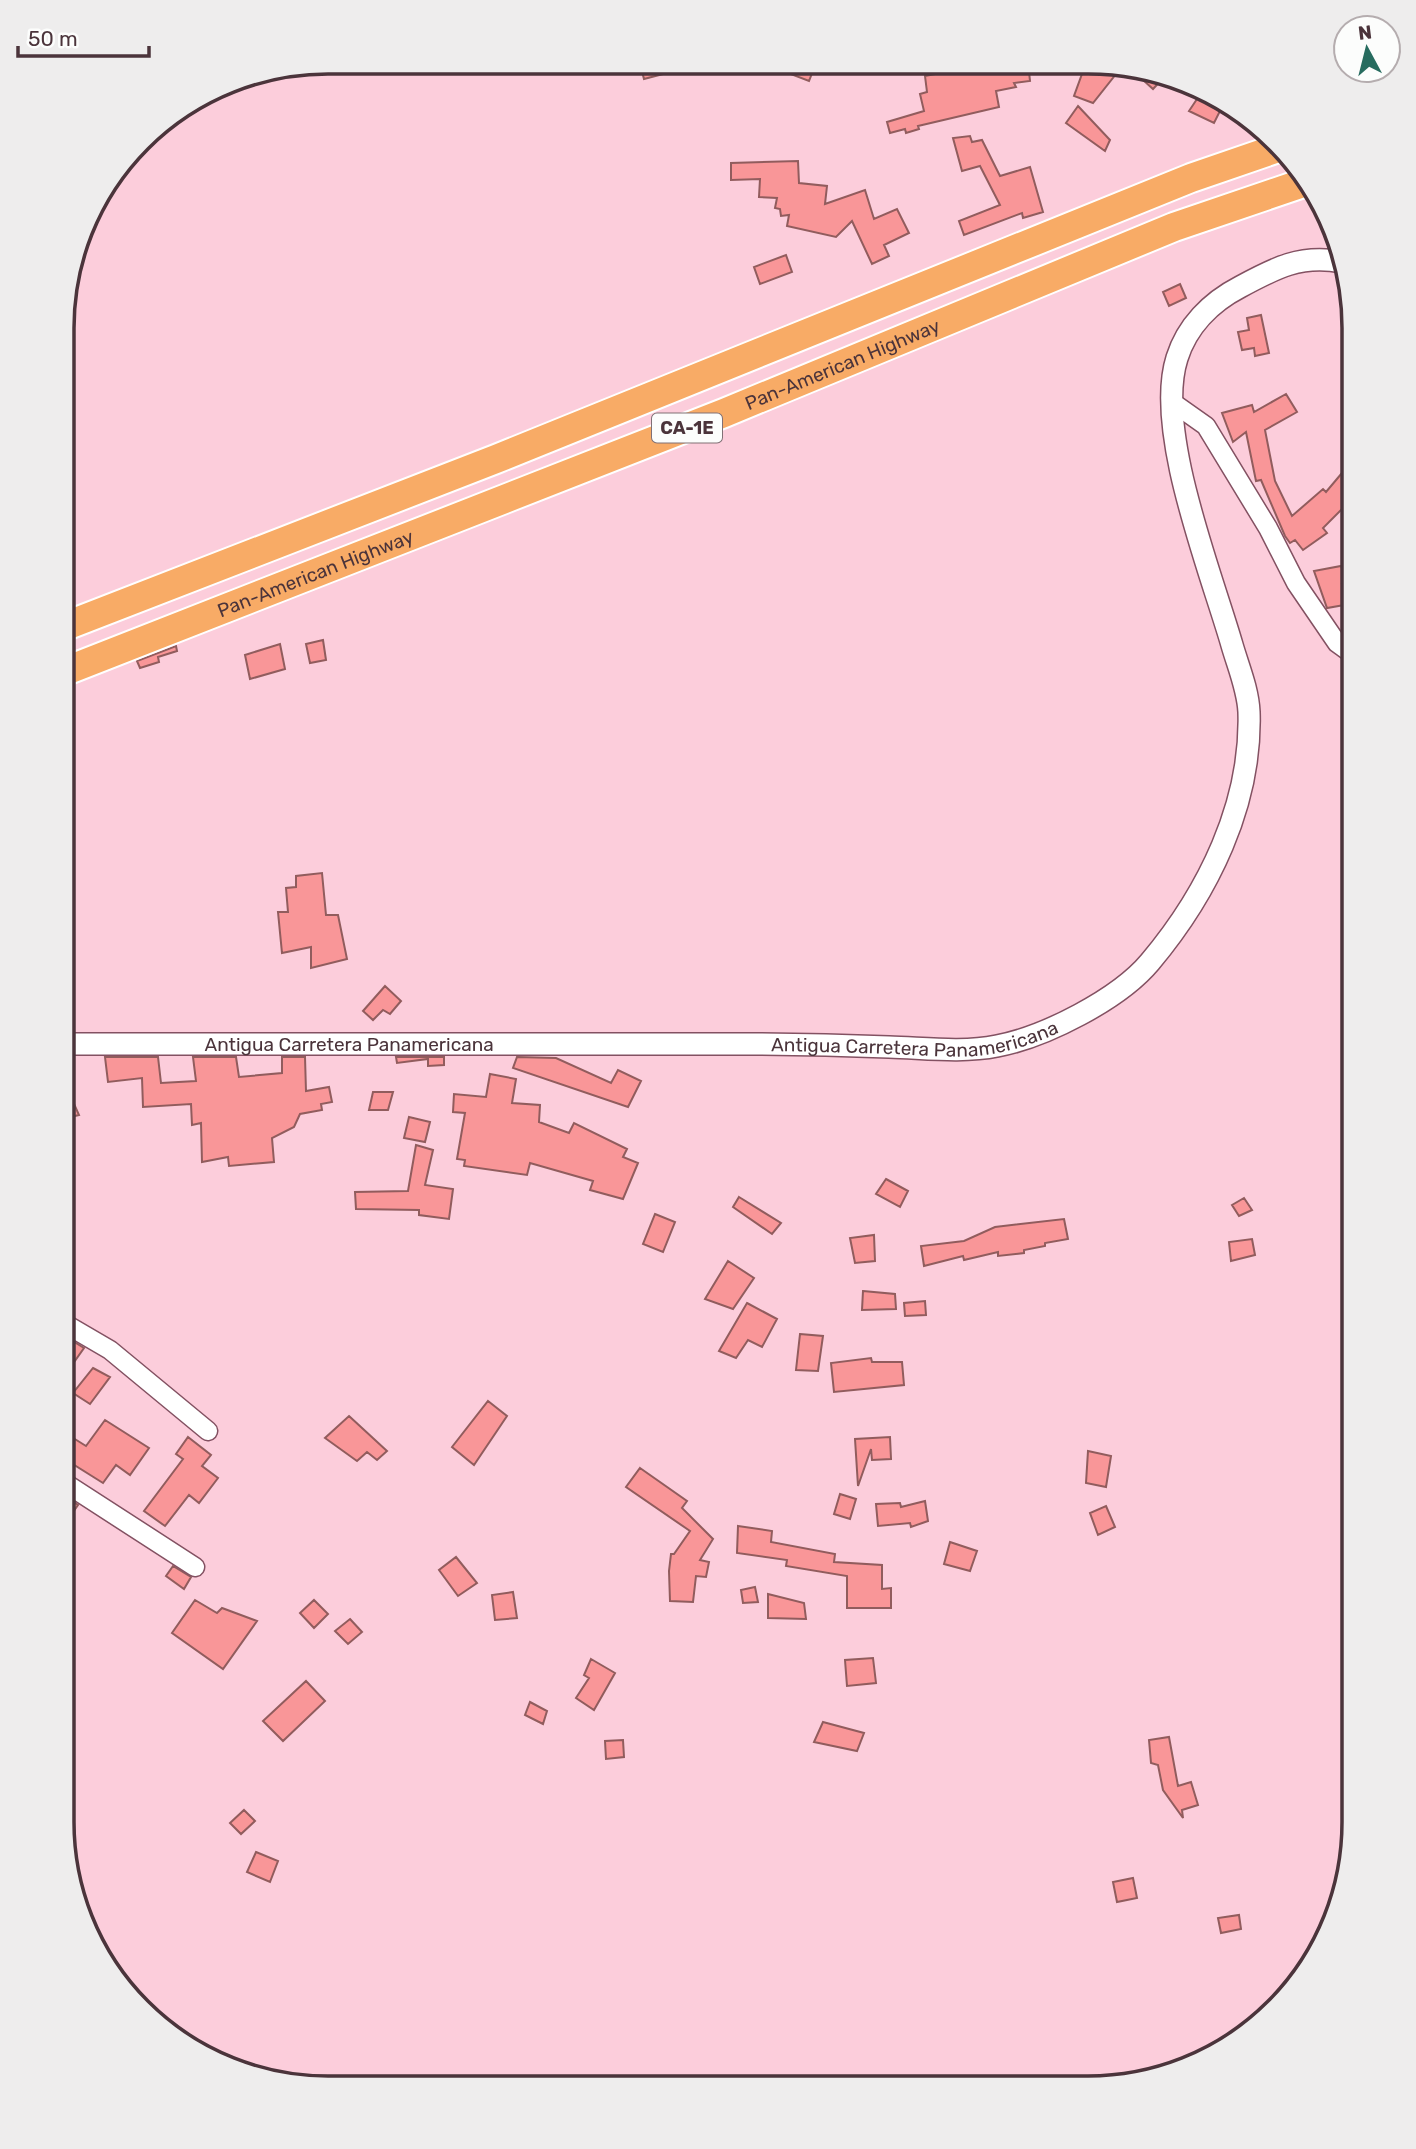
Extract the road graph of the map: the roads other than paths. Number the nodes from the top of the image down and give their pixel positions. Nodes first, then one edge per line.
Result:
1 (1270, 150) edge
2 (1299, 184) edge
3 (1334, 261) edge
4 (929, 283) junction
5 (950, 321) junction
6 (1172, 402) junction
7 (74, 623) edge
8 (1342, 647) edge
9 (74, 668) edge
10 (74, 1044) edge
11 (74, 1329) edge
12 (208, 1431) dead end
13 (74, 1489) edge
14 (195, 1567) dead end

1 - 4 highway, CA-1E
2 - 5 highway, Pan-American Highway / CA-1E
3 - 6 street, Antigua Carretera Panamericana
4 - 5 highway
4 - 7 highway, CA-1E
5 - 9 highway, Pan-American Highway / CA-1E
6 - 8 street
6 - 10 street, Antigua Carretera Panamericana
11 - 12 street
13 - 14 street

